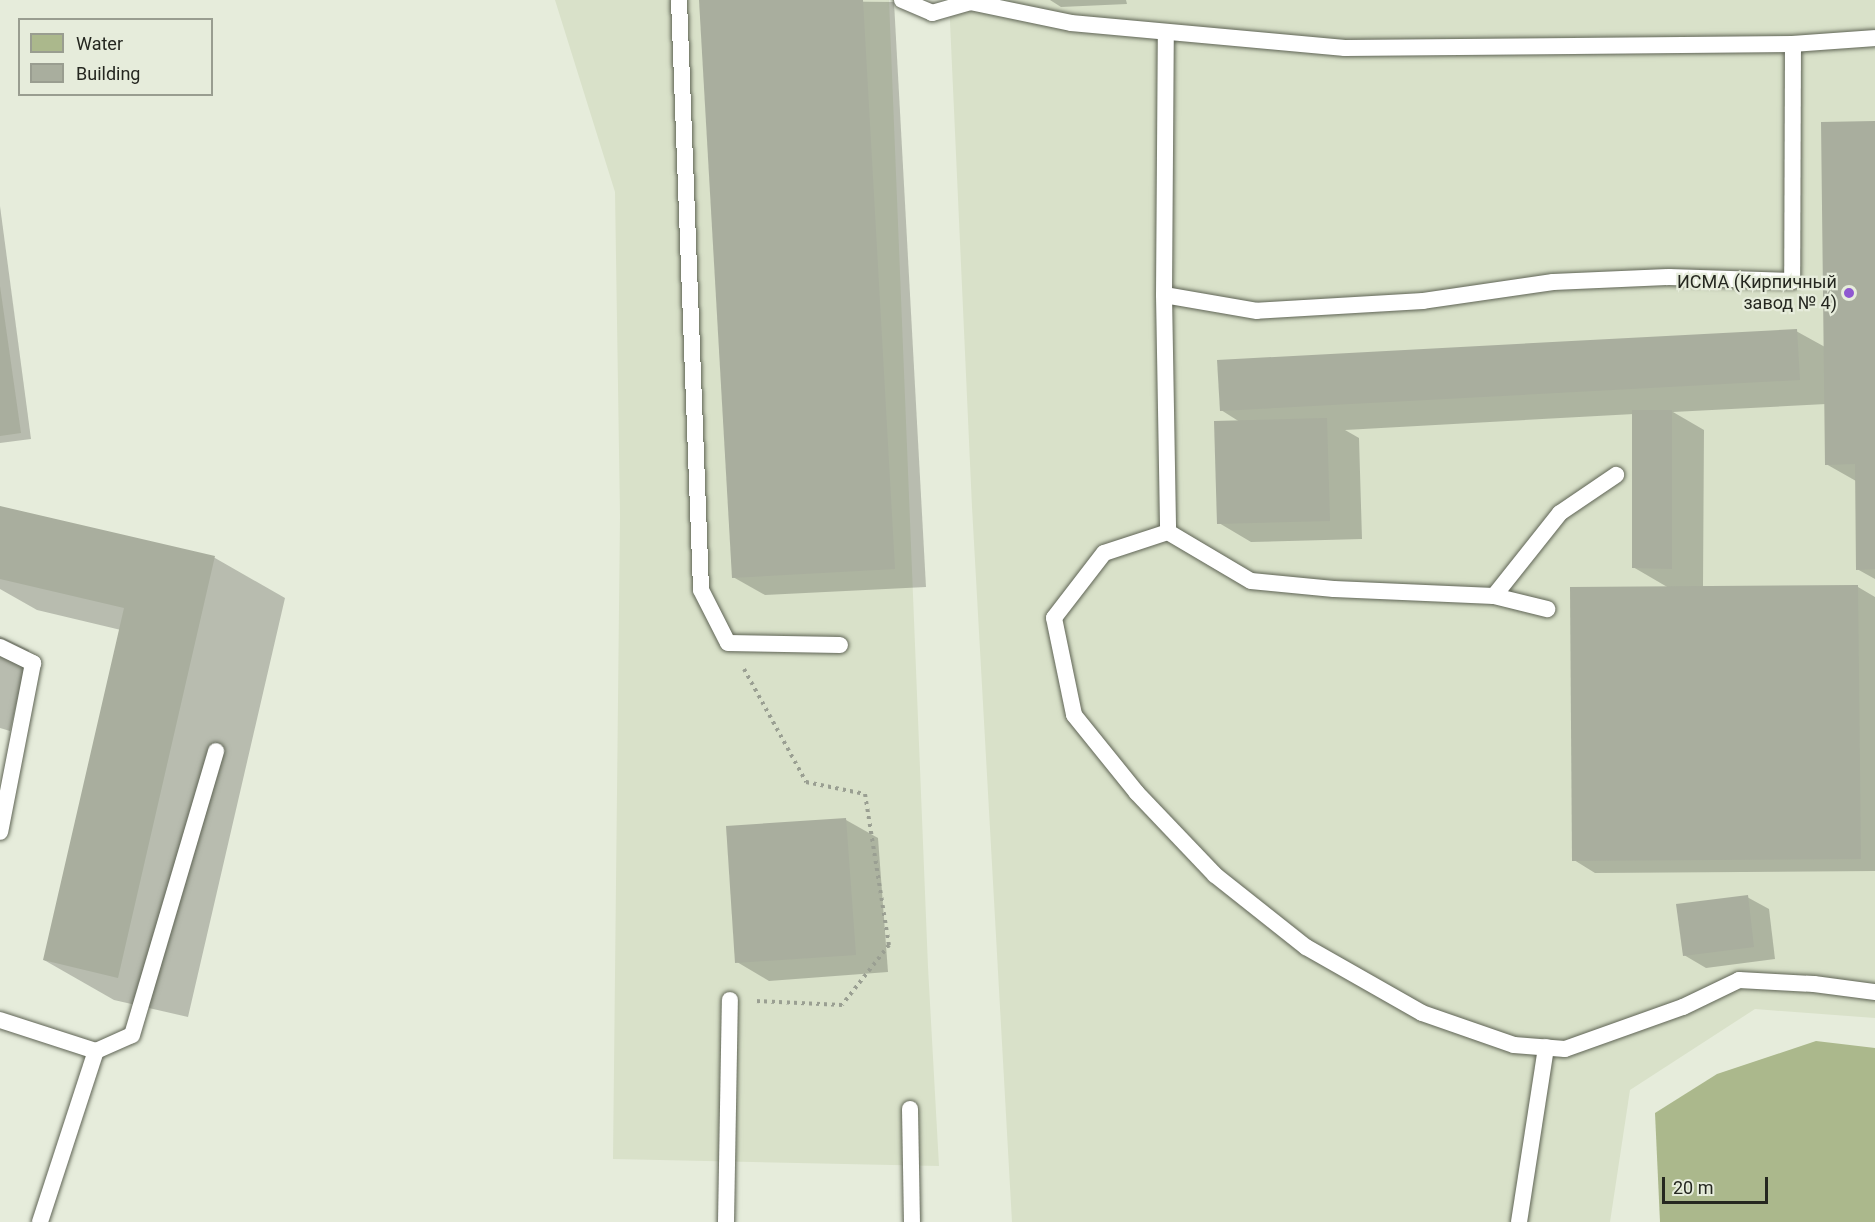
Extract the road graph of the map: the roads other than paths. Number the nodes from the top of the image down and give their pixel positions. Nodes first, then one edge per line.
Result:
1 (679, 0) edge
2 (902, 0) edge
3 (1166, 32) junction
4 (1875, 38) edge
5 (1793, 44) junction
6 (1164, 295) junction
7 (1616, 475) dead end
8 (1168, 532) junction
9 (1494, 596) junction
10 (1548, 609) dead end
11 (840, 645) dead end
12 (0, 647) edge
13 (216, 751) dead end
14 (0, 832) edge
15 (1875, 992) edge
16 (730, 1000) road end
17 (0, 1020) edge
18 (1546, 1047) junction
19 (96, 1051) junction
20 (910, 1109) dead end
21 (40, 1222) edge
22 (726, 1222) edge
23 (912, 1222) edge
24 (1519, 1222) edge

1 - 11 lane
2 - 3 lane
3 - 5 lane
3 - 6 lane
4 - 5 lane
5 - 6 lane
6 - 8 lane
7 - 9 lane
8 - 9 lane
8 - 18 lane
9 - 10 lane
12 - 14 lane
13 - 19 lane
15 - 18 lane
16 - 22 lane
17 - 19 lane
18 - 24 lane
19 - 21 lane
20 - 23 lane

